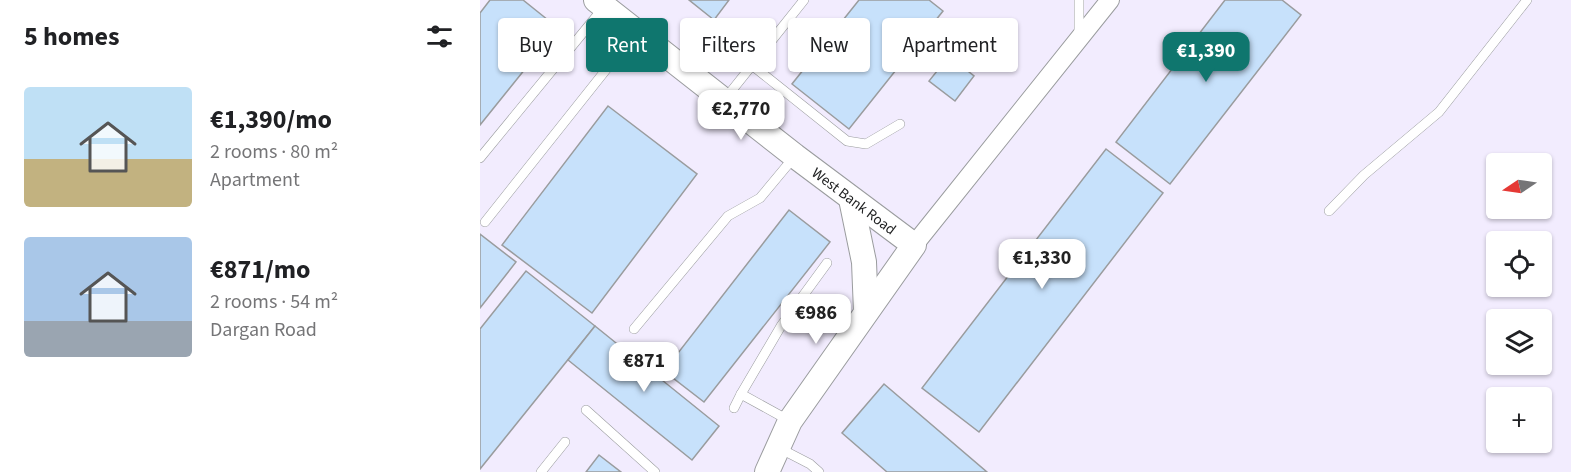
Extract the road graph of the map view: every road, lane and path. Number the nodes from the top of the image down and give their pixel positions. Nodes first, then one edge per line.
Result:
1 (804, 0) edge
2 (1079, 0) edge
3 (1110, 0) edge
4 (1527, 0) edge
5 (600, 3) edge
6 (619, 18) edge
7 (776, 36) edge
8 (1079, 39) junction
9 (668, 57) edge
10 (604, 72) edge
11 (748, 72) edge
12 (761, 72) edge
13 (724, 100) junction
14 (900, 124) dead end
15 (795, 156) junction
16 (480, 158) edge
17 (851, 199) junction
18 (1329, 211) dead end
19 (484, 222) dead end
20 (914, 245) junction
21 (827, 263) dead end
22 (866, 312) junction
23 (634, 329) dead end
24 (741, 394) junction
25 (734, 408) dead end
26 (586, 410) dead end
27 (790, 421) junction
28 (565, 442) dead end
29 (777, 447) junction
30 (541, 472) edge
31 (655, 472) edge
32 (767, 472) edge
33 (819, 472) edge

1 - 7 lane
2 - 8 lane
3 - 8 street
4 - 18 lane
5 - 6 street, West Bank Road
5 - 16 lane
8 - 20 street
9 - 13 street, West Bank Road
10 - 19 lane
11 - 13 lane
12 - 14 lane
13 - 15 street, West Bank Road
15 - 17 street, West Bank Road
15 - 23 lane
17 - 20 street, West Bank Road
17 - 22 street
20 - 22 street
21 - 24 lane
22 - 27 street
24 - 25 lane
24 - 27 lane
26 - 31 lane
27 - 29 street
28 - 30 lane
29 - 32 street
29 - 33 lane

